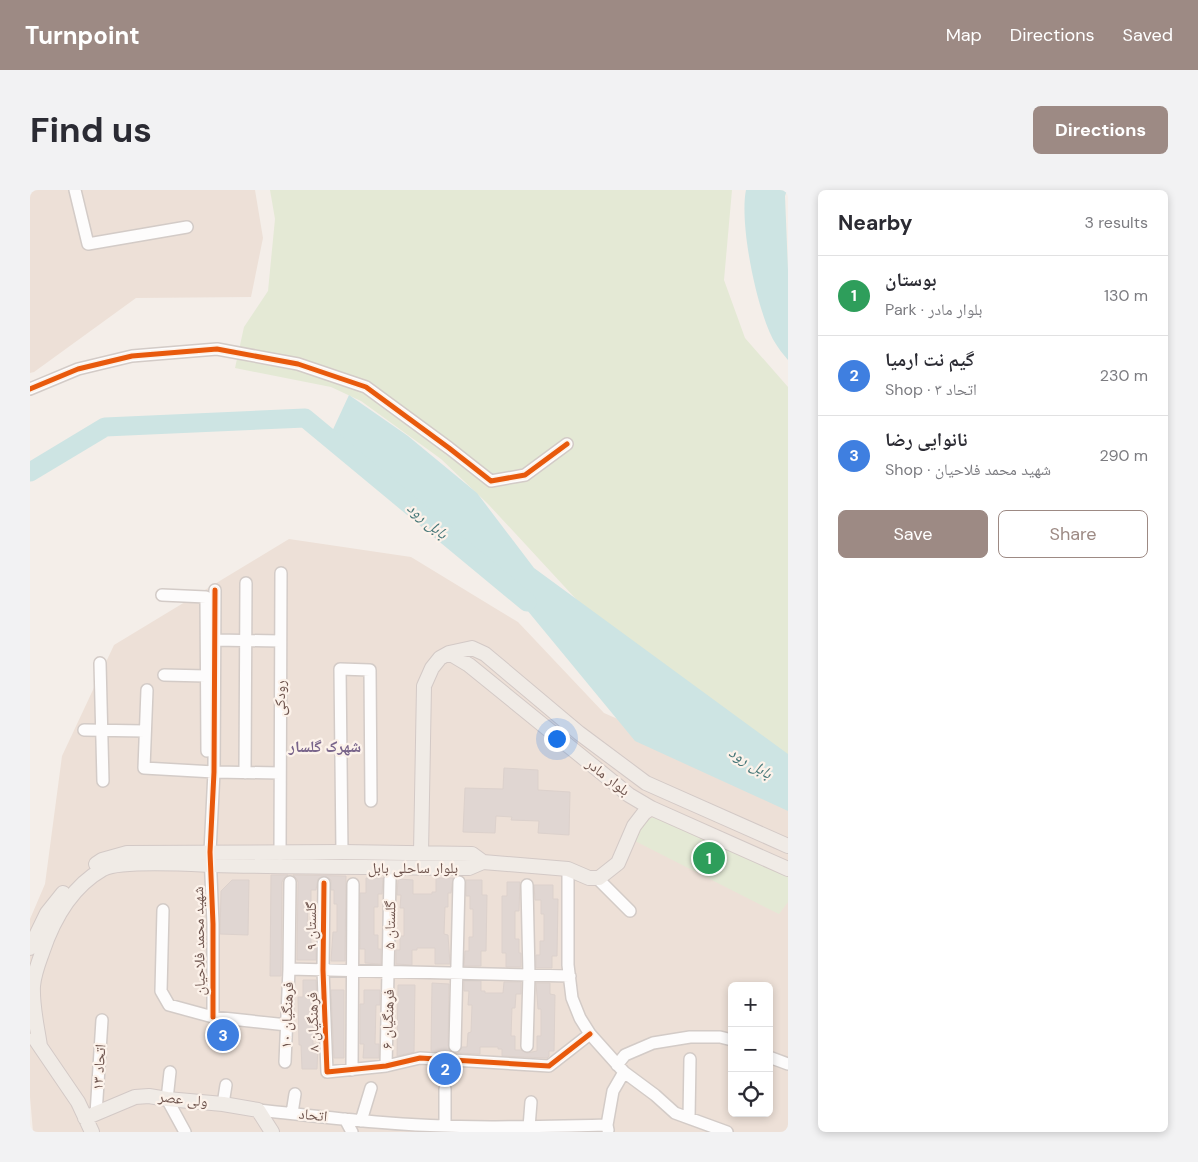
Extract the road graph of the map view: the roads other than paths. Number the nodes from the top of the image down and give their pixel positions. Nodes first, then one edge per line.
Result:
1 (75, 190) edge
2 (187, 227) dead end
3 (30, 389) edge
4 (567, 444) dead end
5 (281, 573) dead end
6 (246, 583) dead end
7 (215, 590) dead end
8 (162, 596) dead end
9 (215, 640) junction
10 (246, 641) junction
11 (280, 641) junction
12 (449, 654) junction
13 (100, 663) dead end
14 (164, 675) dead end
15 (206, 676) junction
16 (147, 690) dead end
17 (84, 730) dead end
18 (101, 730) junction
19 (145, 731) junction
20 (214, 772) junction
21 (245, 773) junction
22 (280, 773) junction
23 (103, 782) dead end
24 (371, 800) dead end
25 (651, 808) junction
26 (788, 846) edge
27 (342, 852) junction
28 (421, 853) junction
29 (280, 854) junction
30 (210, 858) junction
31 (483, 862) junction
32 (788, 868) edge
33 (568, 869) junction
34 (597, 878) junction
35 (390, 879) dead end
36 (290, 882) dead end
37 (459, 882) dead end
38 (324, 883) dead end
39 (353, 884) dead end
40 (527, 885) dead end
41 (163, 910) dead end
42 (630, 911) dead end
43 (30, 948) edge
44 (289, 969) junction
45 (323, 970) junction
46 (354, 971) junction
47 (389, 972) junction
48 (457, 974) junction
49 (529, 975) junction
50 (570, 976) junction
51 (32, 983) edge
52 (213, 1017) junction
53 (102, 1020) dead end
54 (287, 1026) junction
55 (30, 1033) edge
56 (590, 1034) junction
57 (728, 1039) edge
58 (40, 1046) junction
59 (455, 1046) dead end
60 (527, 1046) dead end
61 (773, 1058) edge
62 (690, 1059) dead end
63 (285, 1062) dead end
64 (788, 1064) edge
65 (386, 1066) junction
66 (620, 1069) junction
67 (352, 1070) junction
68 (170, 1072) dead end
69 (226, 1084) dead end
70 (371, 1088) dead end
71 (445, 1089) dead end
72 (296, 1094) dead end
73 (166, 1099) junction
74 (531, 1102) dead end
75 (223, 1104) junction
76 (258, 1110) junction
77 (292, 1113) junction
78 (91, 1116) junction
79 (689, 1118) junction
80 (345, 1119) junction
81 (362, 1121) junction
82 (445, 1125) junction
83 (529, 1127) junction
84 (608, 1128) edge
85 (431, 1129) edge
86 (572, 1129) edge
87 (505, 1130) edge
88 (92, 1132) edge
89 (185, 1132) edge
90 (272, 1132) edge
91 (352, 1132) edge
92 (727, 1132) edge

1 - 2 street
3 - 4 street
5 - 11 street, رودکی
6 - 10 street
7 - 9 street, شهید محمد فلاحیان
8 - 15 street
9 - 10 street
9 - 20 street, شهید محمد فلاحیان
10 - 11 street
10 - 21 street
11 - 22 street, رودکی
12 - 25 main road, بلوار مادر
12 - 26 main road, بلوار مادر
12 - 28 main road, بلوار مادر
13 - 18 street
14 - 15 street
15 - 20 street
16 - 19 street
17 - 18 street
18 - 19 street
18 - 23 street
19 - 20 street
20 - 21 street
20 - 30 street, شهید محمد فلاحیان
21 - 22 street
22 - 29 street, رودکی
24 - 27 street
25 - 32 main road, بلوار مادر
25 - 34 main road
27 - 28 main road, بلوار ساحلی بابل
27 - 29 main road, بلوار ساحلی بابل
28 - 31 main road, بلوار ساحلی بابل
29 - 30 main road, بلوار ساحلی بابل
30 - 31 main road, بلوار ساحلی بابل
30 - 43 main road, بلوار ساحلی بابل
30 - 51 main road, بلوار ساحلی بابل
30 - 52 street, شهید محمد فلاحیان
31 - 33 main road
33 - 34 main road
33 - 50 street
34 - 42 street
35 - 47 street, گلستان ۵
36 - 44 street, فرهنگیان ۱۰
37 - 48 street
38 - 45 street, گلستان ۹
39 - 46 street
40 - 49 street
41 - 52 street
44 - 45 street
44 - 54 street, فرهنگیان ۱۰
45 - 46 street
45 - 67 street, فرهنگیان ۸
46 - 47 street
46 - 67 street
47 - 48 street
47 - 65 street, فرهنگیان ۶
48 - 49 street
48 - 59 street
49 - 50 street
49 - 60 street
50 - 56 street
51 - 58 main road, بلوار ساحلی بابل
52 - 54 street
53 - 78 street, اتحاد ۱۳
54 - 63 street, فرهنگیان ۱۰
55 - 58 main road, بلوار ساحلی بابل
56 - 65 street
56 - 66 street
57 - 66 street
58 - 78 main road, بلوار ساحلی بابل
61 - 64 street
62 - 79 street
65 - 67 street
66 - 79 street
66 - 84 street
68 - 73 street
69 - 75 street
70 - 81 street
71 - 82 street
72 - 77 street
73 - 75 main road, ولی عصر
73 - 78 main road, ولی عصر
73 - 89 street
74 - 83 street
75 - 76 main road, ولی عصر
76 - 77 street, اتحاد
76 - 90 main road
77 - 80 street, اتحاد
78 - 88 main road, بلوار ساحلی بابل
79 - 92 street
80 - 81 street, اتحاد
80 - 91 street
81 - 85 street, اتحاد
82 - 85 street, اتحاد
82 - 87 street, اتحاد
83 - 86 street, اتحاد
83 - 87 street, اتحاد
84 - 86 street, اتحاد

